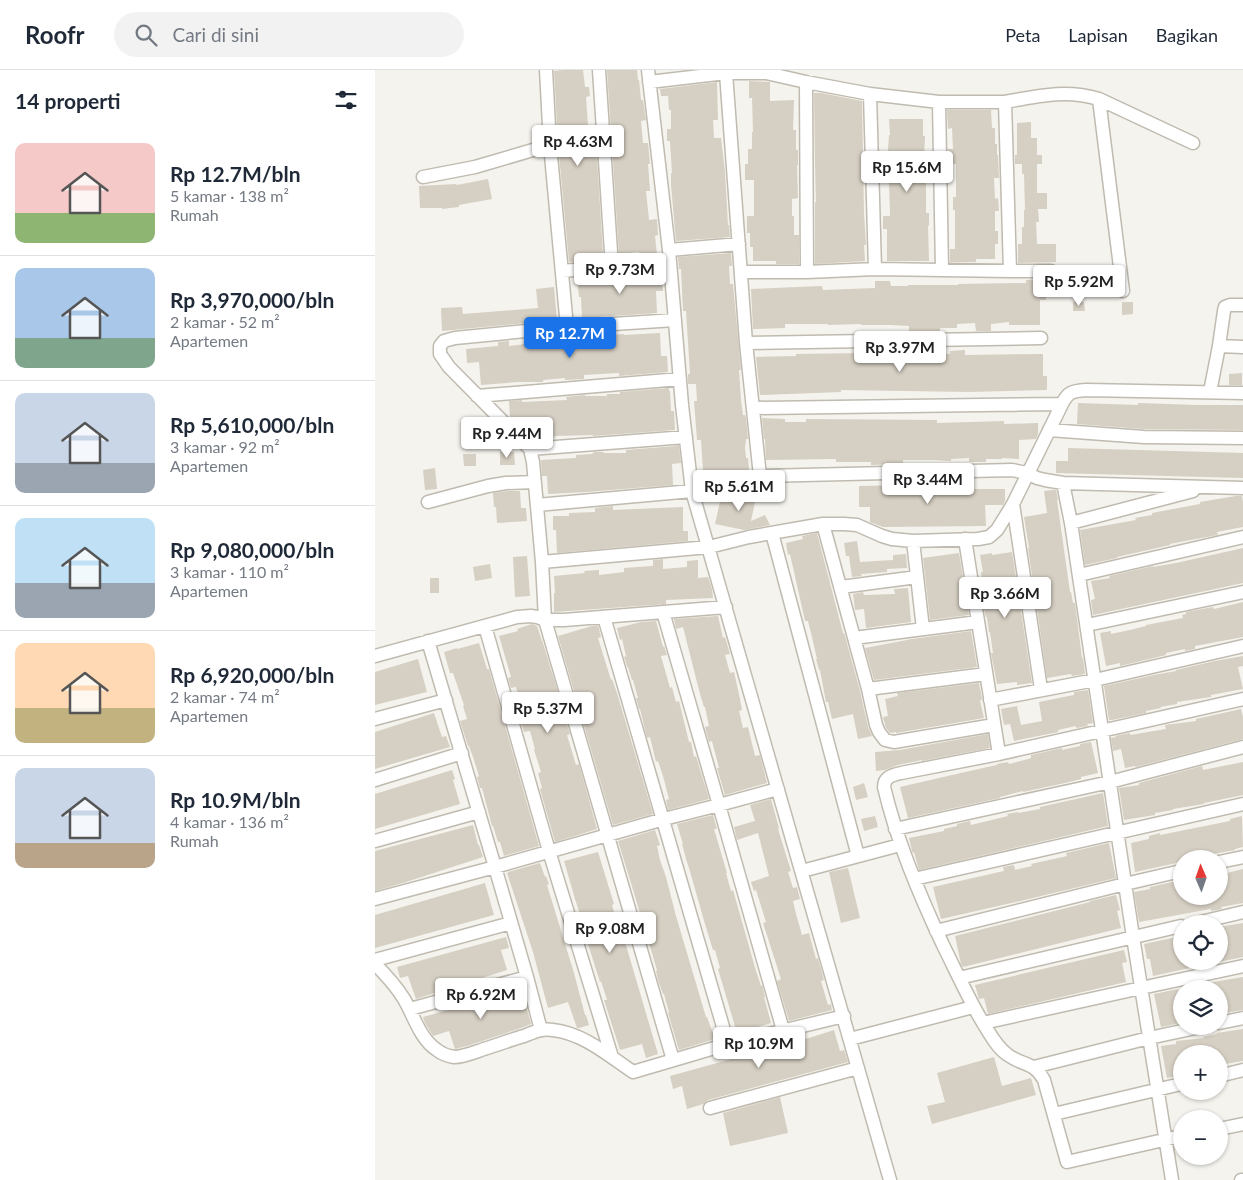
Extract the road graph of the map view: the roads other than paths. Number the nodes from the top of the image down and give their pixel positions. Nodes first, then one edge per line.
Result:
1 (546, 70) edge
2 (599, 70) edge
3 (766, 72) edge
4 (706, 73) edge
5 (727, 73) junction
6 (648, 76) edge
7 (806, 82) junction
8 (870, 94) junction
9 (1099, 99) junction
10 (939, 102) junction
11 (1005, 102) junction
12 (1193, 143) dead end
13 (549, 145) junction
14 (423, 177) dead end
15 (739, 244) junction
16 (669, 256) junction
17 (611, 267) junction
18 (875, 269) junction
19 (942, 270) junction
20 (562, 271) junction
21 (1011, 271) junction
22 (1051, 271) dead end
23 (741, 272) junction
24 (807, 272) junction
25 (1123, 291) dead end
26 (1243, 305) edge
27 (675, 320) junction
28 (567, 327) junction
29 (1041, 338) dead end
30 (746, 343) junction
31 (1219, 346) junction
32 (1243, 347) edge
33 (680, 379) junction
34 (1211, 392) junction
35 (1243, 393) edge
36 (477, 396) junction
37 (1061, 404) junction
38 (753, 408) junction
39 (1049, 430) junction
40 (685, 437) junction
41 (1243, 438) edge
42 (530, 449) junction
43 (1027, 472) junction
44 (760, 476) junction
45 (535, 482) junction
46 (1063, 483) junction
47 (1208, 488) junction
48 (1243, 488) edge
49 (692, 491) junction
50 (428, 502) dead end
51 (1013, 504) junction
52 (537, 506) junction
53 (1071, 522) junction
54 (823, 524) junction
55 (772, 533) junction
56 (1243, 536) edge
57 (965, 539) junction
58 (913, 541) junction
59 (709, 547) junction
60 (542, 562) junction
61 (1079, 575) junction
62 (917, 577) junction
63 (841, 587) junction
64 (1243, 592) edge
65 (726, 607) junction
66 (663, 612) junction
67 (604, 617) junction
68 (545, 620) junction
69 (978, 622) junction
70 (1087, 625) junction
71 (485, 626) junction
72 (923, 629) junction
73 (854, 638) junction
74 (428, 641) junction
75 (1243, 646) edge
76 (375, 656) edge
77 (987, 674) junction
78 (1095, 680) junction
79 (868, 689) junction
80 (1041, 690) junction
81 (1243, 699) edge
82 (446, 700) junction
83 (990, 700) junction
84 (375, 719) edge
85 (994, 725) junction
86 (1102, 730) junction
87 (1243, 747) edge
88 (462, 753) junction
89 (999, 754) junction
90 (375, 780) edge
91 (1110, 782) junction
92 (778, 789) junction
93 (1243, 804) edge
94 (719, 805) junction
95 (479, 812) junction
96 (663, 819) junction
97 (895, 829) junction
98 (1118, 833) junction
99 (607, 835) junction
100 (375, 841) edge
101 (900, 845) junction
102 (549, 851) junction
103 (858, 856) junction
104 (1243, 857) edge
105 (1228, 860) edge
106 (495, 867) junction
107 (802, 871) junction
108 (1173, 873) edge
109 (913, 879) junction
110 (1125, 884) junction
111 (375, 899) edge
112 (1243, 912) edge
113 (1228, 916) edge
114 (511, 923) junction
115 (1173, 928) edge
116 (937, 931) junction
117 (1133, 937) junction
118 (375, 960) edge
119 (375, 964) edge
120 (1243, 966) edge
121 (527, 977) junction
122 (959, 978) junction
123 (1141, 988) junction
124 (973, 1007) junction
125 (409, 1009) junction
126 (844, 1016) junction
127 (1243, 1018) edge
128 (1228, 1021) edge
129 (983, 1023) junction
130 (541, 1030) junction
131 (783, 1030) junction
132 (1173, 1033) edge
133 (1149, 1038) junction
134 (850, 1040) junction
135 (728, 1044) junction
136 (612, 1057) junction
137 (673, 1060) junction
138 (1034, 1067) junction
139 (858, 1068) junction
140 (1243, 1070) edge
141 (1228, 1074) edge
142 (1173, 1086) edge
143 (1157, 1089) junction
144 (710, 1108) dead end
145 (1054, 1114) junction
146 (1243, 1124) edge
147 (1228, 1127) edge
148 (1173, 1138) edge
149 (1166, 1139) junction
150 (890, 1180) edge
151 (1172, 1180) edge

1 - 13 street
2 - 17 street
3 - 5 street
3 - 7 street
4 - 5 street
4 - 6 street
5 - 15 street
6 - 16 street
7 - 8 street
7 - 24 street
8 - 10 street
8 - 18 street
9 - 11 street
9 - 12 street
9 - 25 street
10 - 11 street
10 - 19 street
11 - 21 street
13 - 14 street
13 - 20 street
15 - 16 street
15 - 23 street
16 - 17 street
16 - 27 street
17 - 20 street
18 - 19 street
18 - 24 street
19 - 21 street
20 - 28 street
21 - 22 street
23 - 24 street
23 - 30 street
26 - 31 street
27 - 28 street
27 - 33 street
28 - 36 street
29 - 30 street
30 - 38 street
31 - 32 street
31 - 34 street
33 - 36 street
33 - 40 street
34 - 35 street
34 - 37 street
36 - 42 street
37 - 38 street
37 - 39 street
38 - 44 street
39 - 41 street
39 - 43 street
40 - 42 street
40 - 49 street
42 - 45 street
43 - 44 street
43 - 46 street
43 - 51 street
44 - 49 street
45 - 50 street
45 - 52 street
46 - 47 street
46 - 53 street
47 - 48 street
47 - 53 street
49 - 52 street
49 - 59 street
51 - 57 street
51 - 80 street
52 - 60 street
53 - 61 street
54 - 55 street
54 - 58 street
54 - 63 street
55 - 59 street
55 - 103 street
56 - 61 street
57 - 58 street
57 - 69 street
58 - 62 street
59 - 60 street
59 - 65 street
60 - 68 street
61 - 70 street
62 - 63 street
62 - 72 street
63 - 73 street
64 - 70 street
65 - 66 street
65 - 92 street
66 - 67 street
66 - 94 street
67 - 68 street
67 - 96 street
68 - 71 street
68 - 99 street
69 - 72 street
69 - 77 street
70 - 78 street
71 - 74 street
71 - 102 street
72 - 73 street
73 - 79 street
74 - 76 street
74 - 82 street
75 - 78 street
77 - 79 street
77 - 83 street
78 - 80 street
78 - 86 street
79 - 85 street
80 - 83 street
81 - 86 street
82 - 84 street
82 - 88 street
83 - 85 street
85 - 89 street
86 - 89 street
86 - 91 street
87 - 91 street
88 - 90 street
88 - 95 street
89 - 97 street
91 - 97 street
91 - 98 street
92 - 94 street
92 - 107 street
93 - 98 street
94 - 96 street
94 - 131 street
95 - 100 street
95 - 106 street
96 - 99 street
96 - 135 street
97 - 101 street
98 - 109 street
98 - 110 street
99 - 102 street
99 - 137 street
101 - 103 street
101 - 109 street
102 - 106 street
102 - 136 street
103 - 107 street
104 - 105 street
106 - 111 street
106 - 114 street
107 - 126 street
108 - 110 street
109 - 116 street
110 - 116 street
110 - 117 street
112 - 113 street
114 - 118 street
114 - 121 street
115 - 117 street
116 - 122 street
117 - 122 street
117 - 123 street
119 - 125 street
120 - 123 street
121 - 125 street
121 - 130 street
122 - 124 street
123 - 129 street
123 - 133 street
124 - 129 street
124 - 134 street
125 - 130 street
126 - 131 street
126 - 134 street
127 - 128 street
129 - 138 street
130 - 136 street
131 - 135 street
132 - 133 street
133 - 138 street
133 - 143 street
134 - 139 street
135 - 137 street
136 - 137 street
138 - 145 street
139 - 144 street
139 - 150 street
140 - 141 street
142 - 143 street
143 - 145 street
143 - 149 street
145 - 149 street
146 - 147 street
148 - 149 street
149 - 151 street

